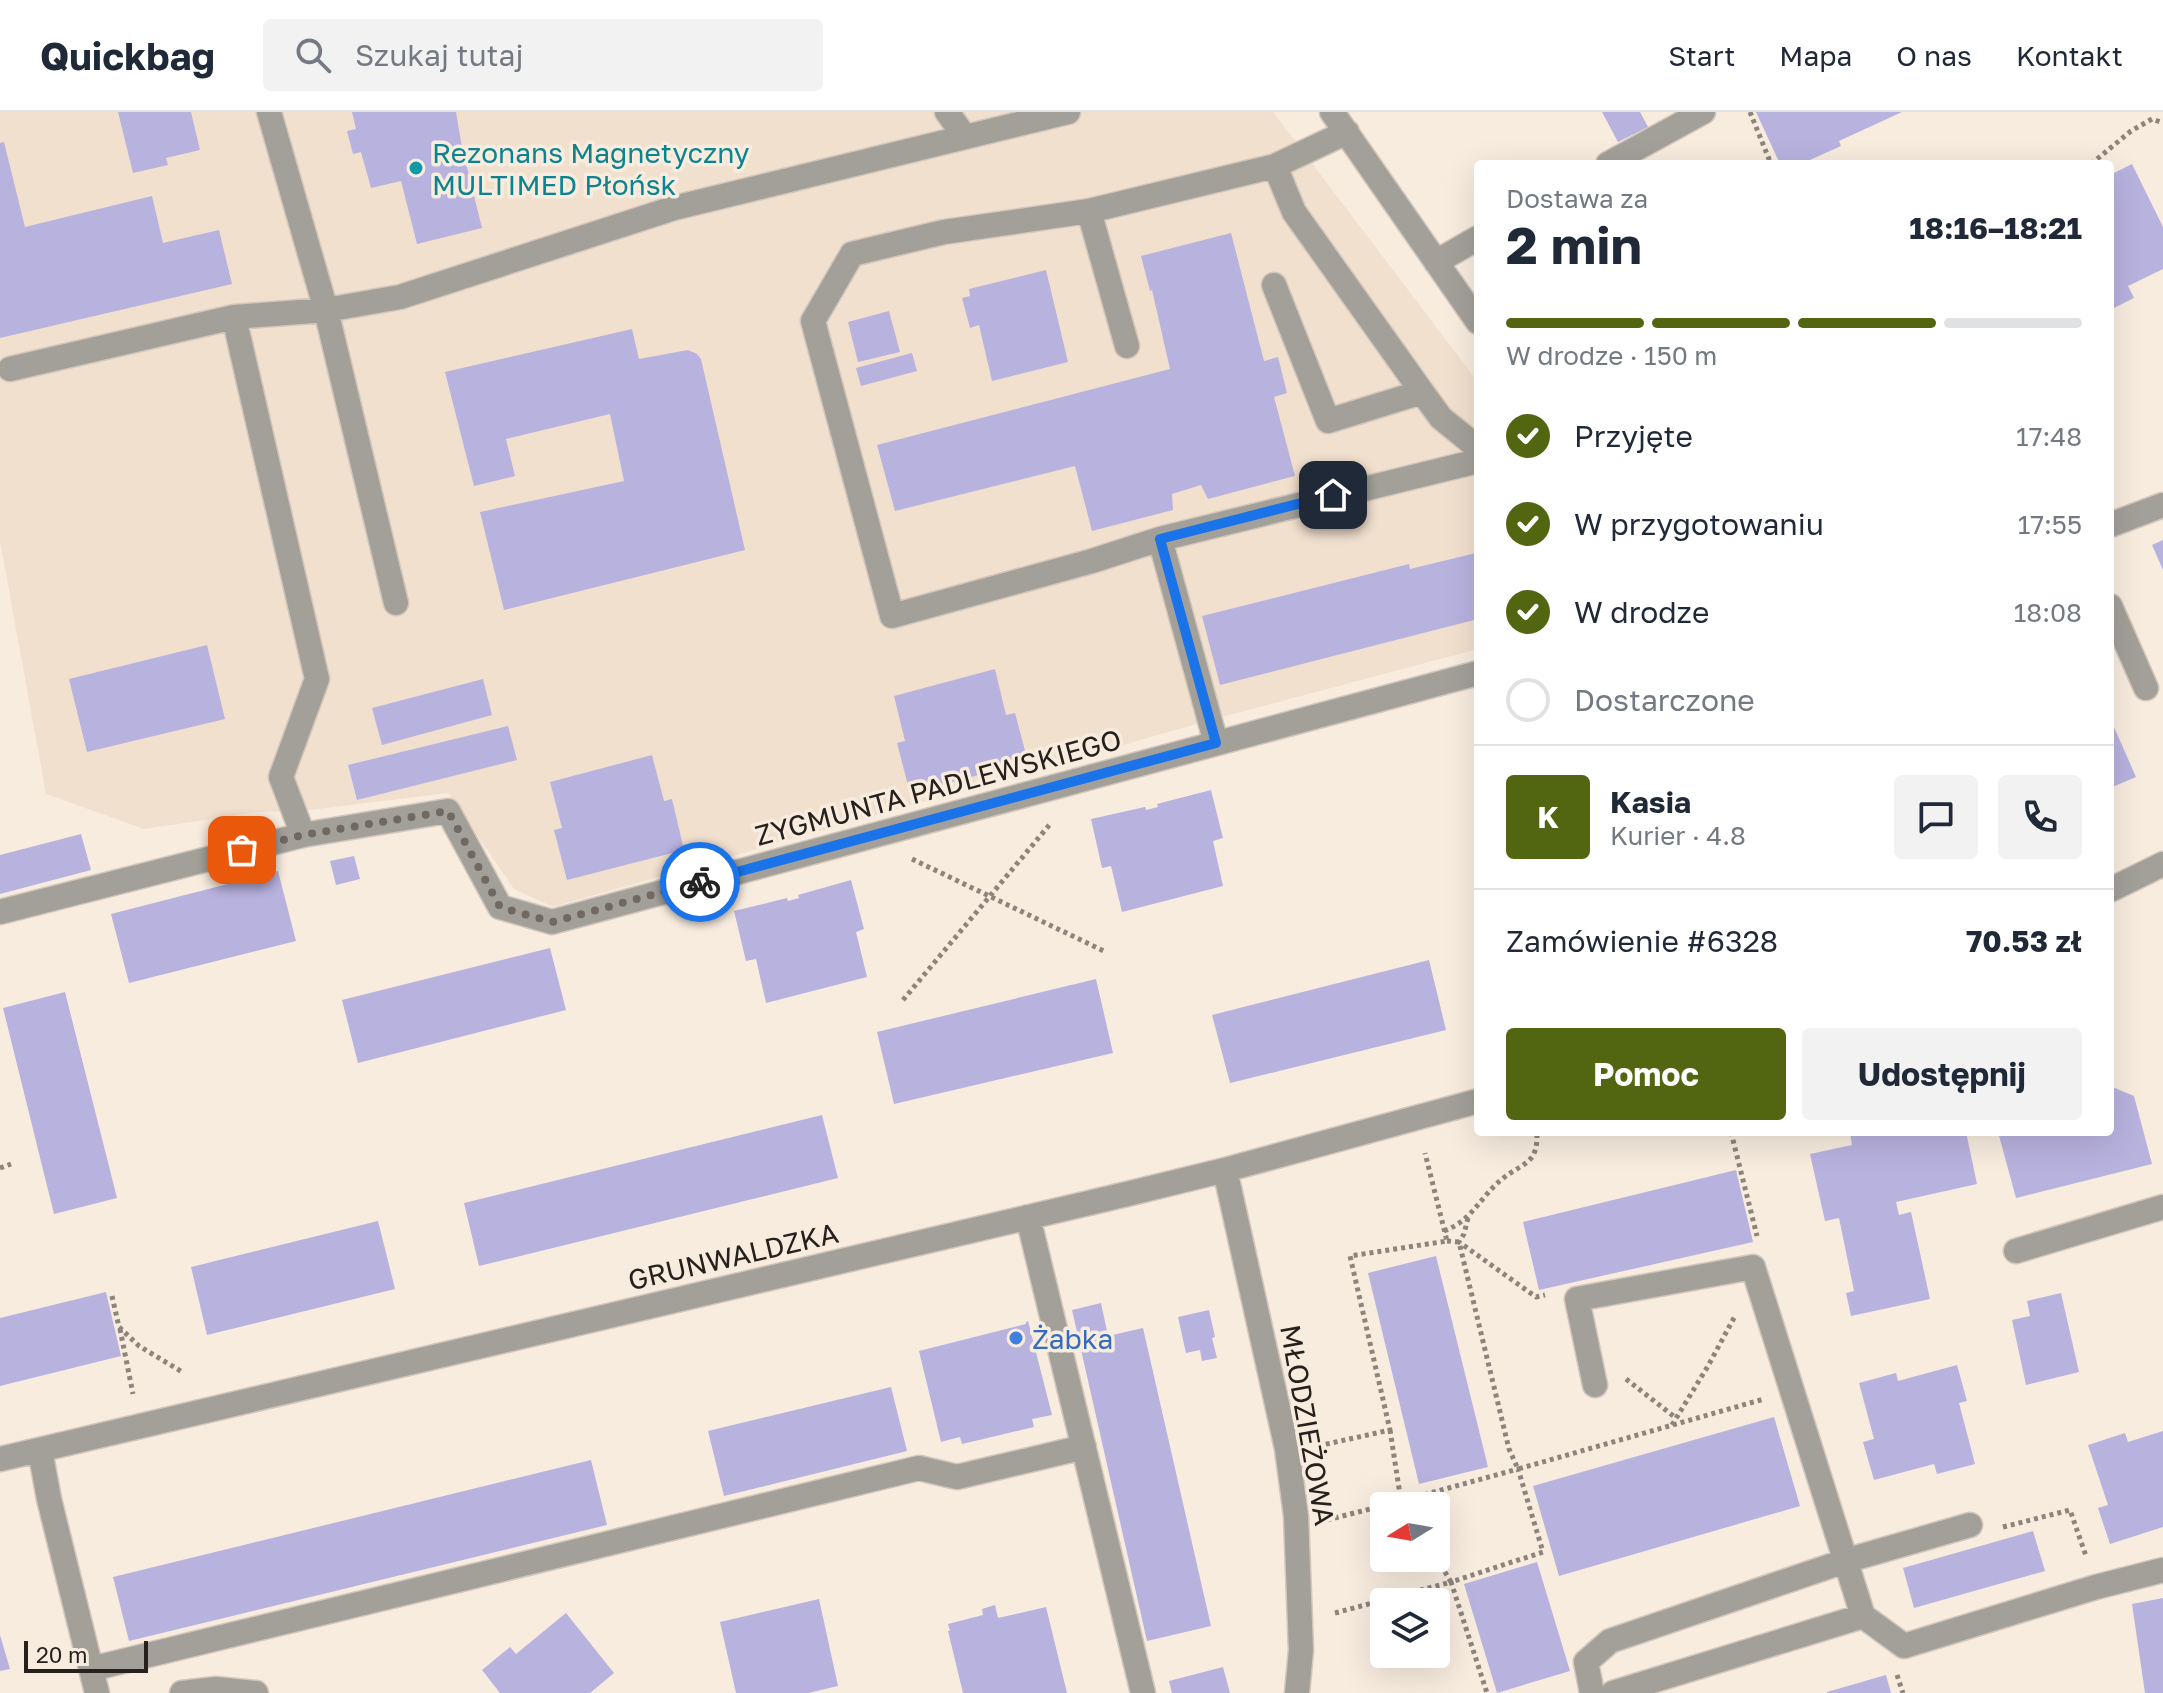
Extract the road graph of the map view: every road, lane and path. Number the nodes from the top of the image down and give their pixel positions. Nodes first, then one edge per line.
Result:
1 (269, 112) edge
2 (947, 112) edge
3 (1068, 112) edge
4 (1332, 112) edge
5 (1703, 112) edge
6 (1750, 112) edge
7 (2163, 123) edge
8 (1347, 132) junction
9 (965, 137) junction
10 (1615, 160) edge
11 (1769, 160) edge
12 (2096, 160) edge
13 (1275, 166) junction
14 (1089, 211) junction
15 (1474, 240) edge
16 (1436, 262) junction
17 (1274, 285) dead end
18 (326, 310) junction
19 (1474, 316) edge
20 (234, 317) junction
21 (1127, 346) dead end
22 (10, 369) dead end
23 (1422, 392) junction
24 (1474, 445) edge
25 (1474, 462) edge
26 (2163, 505) edge
27 (2114, 523) edge
28 (1160, 539) junction
29 (396, 603) dead end
30 (2114, 615) edge
31 (1474, 674) edge
32 (2146, 688) dead end
33 (1216, 743) junction
34 (1058, 815) dead end
35 (303, 835) junction
36 (865, 837) junction
37 (2163, 864) edge
38 (2114, 870) edge
39 (2114, 888) edge
40 (990, 897) junction
41 (0, 912) edge
42 (1106, 952) dead end
43 (903, 1000) dead end
44 (1474, 1102) edge
45 (1537, 1136) edge
46 (1732, 1136) edge
47 (1425, 1153) dead end
48 (11, 1164) dead end
49 (0, 1168) edge
50 (1225, 1170) junction
51 (2163, 1207) edge
52 (1028, 1217) junction
53 (1468, 1218) junction
54 (1444, 1231) junction
55 (1760, 1246) dead end
56 (2016, 1251) dead end
57 (1551, 1294) dead end
58 (112, 1296) dead end
59 (1740, 1306) dead end
60 (119, 1327) junction
61 (184, 1373) dead end
62 (1618, 1373) dead end
63 (1595, 1385) dead end
64 (135, 1399) dead end
65 (1676, 1418) junction
66 (1671, 1426) dead end
67 (1390, 1430) junction
68 (1317, 1446) dead end
69 (1084, 1447) junction
70 (40, 1450) junction
71 (0, 1459) edge
72 (1401, 1492) edge
73 (1442, 1492) edge
74 (1370, 1511) edge
75 (1326, 1520) dead end
76 (1970, 1525) joint
77 (1845, 1561) junction
78 (2163, 1570) edge
79 (1445, 1572) edge
80 (1451, 1582) junction
81 (2096, 1587) junction
82 (1335, 1613) dead end
83 (1863, 1616) junction
84 (94, 1681) edge
85 (182, 1693) edge
86 (256, 1693) edge
87 (1143, 1693) edge
88 (1297, 1693) edge
89 (1487, 1693) edge
90 (1592, 1693) edge
91 (1613, 1693) edge

1 - 18 street
2 - 9 street
3 - 9 street
4 - 8 street
5 - 10 street
6 - 11 path
7 - 12 path
8 - 13 street
8 - 16 street
9 - 18 street
13 - 14 street
13 - 23 street
14 - 21 street
14 - 28 street
15 - 16 street
16 - 19 street
17 - 23 street
18 - 20 street
18 - 29 street
20 - 22 street
20 - 35 street
23 - 24 street
25 - 28 street
26 - 27 street
28 - 33 street
30 - 32 street
31 - 33 street, ZYGMUNTA PADLEWSKIEGO
33 - 36 street, ZYGMUNTA PADLEWSKIEGO
34 - 40 path
35 - 36 street, ZYGMUNTA PADLEWSKIEGO
35 - 41 street, ZYGMUNTA PADLEWSKIEGO
36 - 40 path
37 - 38 street
37 - 39 street
40 - 42 path
40 - 43 path
44 - 50 street, GRUNWALDZKA
45 - 53 path
46 - 55 path
47 - 54 path
48 - 49 path
50 - 52 street, GRUNWALDZKA
50 - 88 street, MŁODZIEŻOWA
51 - 56 street
52 - 69 street
52 - 70 street, GRUNWALDZKA
53 - 54 path
53 - 57 path
54 - 67 path
58 - 60 path
59 - 65 path
60 - 61 path
60 - 64 path
62 - 65 path
63 - 77 street
65 - 66 path
67 - 68 path
67 - 72 path
69 - 84 street
69 - 87 street
70 - 71 street, GRUNWALDZKA
70 - 84 street
73 - 80 path
74 - 75 path
76 - 77 street
76 - 81 path
77 - 83 street
77 - 90 street
78 - 81 street
79 - 80 path
80 - 82 path
80 - 89 path
81 - 83 street
83 - 91 street
85 - 86 street

